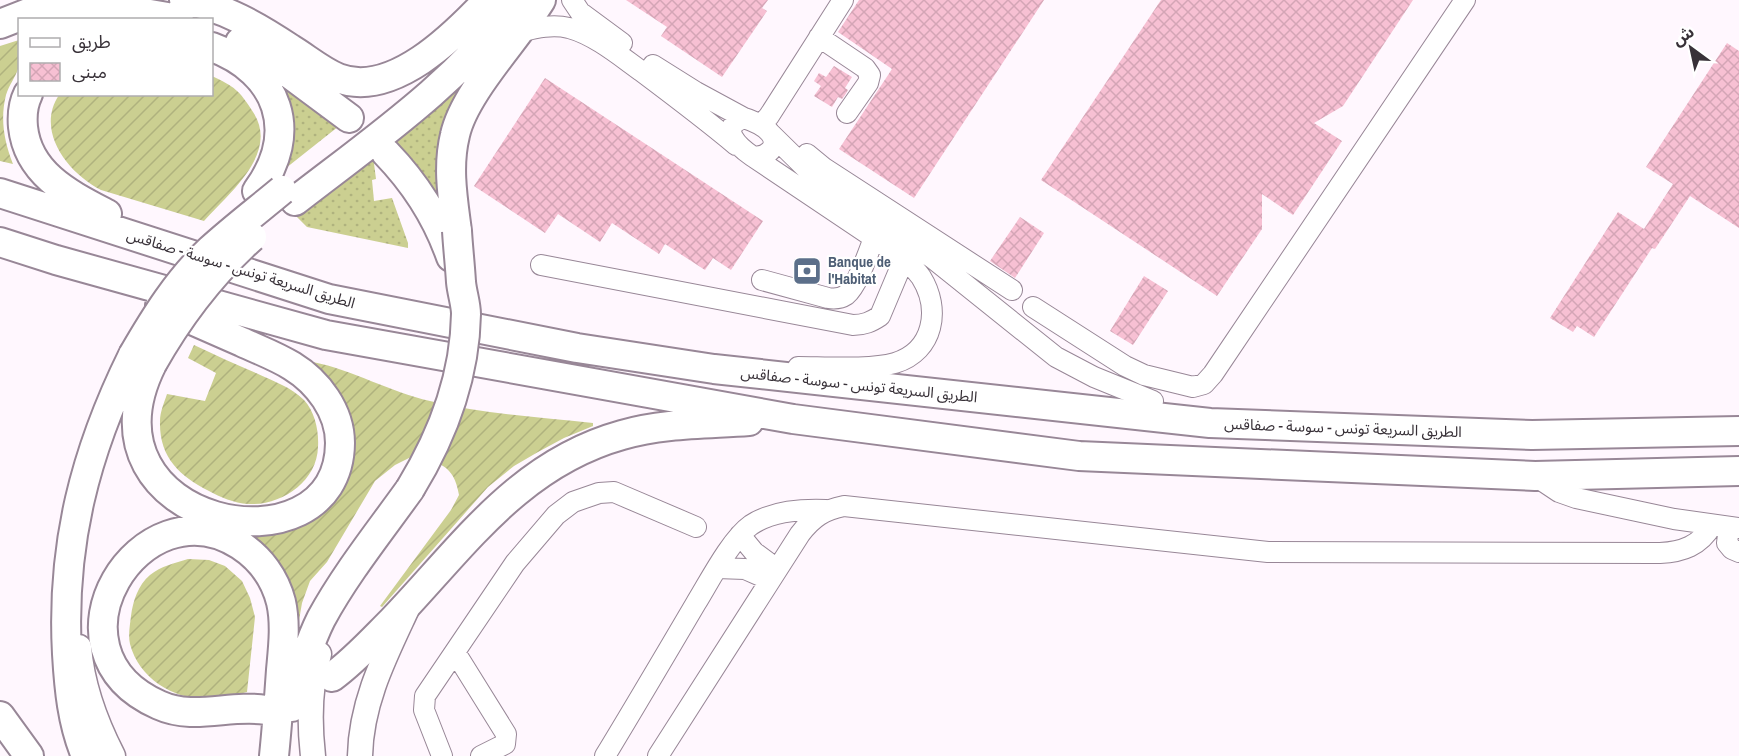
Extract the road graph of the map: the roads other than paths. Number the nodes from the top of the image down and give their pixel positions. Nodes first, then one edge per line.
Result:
1 (76, 0) edge
2 (184, 0) edge
3 (488, 0) edge
4 (495, 0) edge
5 (519, 0) edge
6 (541, 0) edge
7 (572, 0) edge
8 (843, 0) edge
9 (1465, 0) edge
10 (73, 18) edge
11 (167, 18) edge
12 (0, 24) edge
13 (213, 30) edge
14 (519, 32) junction
15 (18, 34) edge
16 (819, 37) junction
17 (0, 39) edge
18 (213, 47) edge
19 (27, 96) edge
20 (847, 113) dead end
21 (349, 118) dead end
22 (761, 123) junction
23 (744, 150) junction
24 (386, 153) dead end
25 (0, 194) edge
26 (278, 194) junction
27 (450, 232) junction
28 (874, 238) junction
29 (0, 242) edge
30 (936, 250) junction
31 (904, 259) junction
32 (56, 260) junction
33 (185, 262) junction
34 (542, 265) dead end
35 (762, 280) dead end
36 (1012, 290) dead end
37 (1033, 307) dead end
38 (142, 360) junction
39 (714, 369) junction
40 (1153, 401) joint
41 (793, 418) junction
42 (1210, 423) junction
43 (1739, 431) edge
44 (1739, 471) edge
45 (1535, 476) junction
46 (826, 510) junction
47 (696, 527) dead end
48 (1726, 527) edge
49 (740, 535) junction
50 (1739, 552) edge
51 (69, 555) junction
52 (354, 567) junction
53 (717, 568) junction
54 (774, 574) junction
55 (410, 602) junction
56 (78, 610) junction
57 (455, 652) junction
58 (332, 677) dead end
59 (1, 718) edge
60 (14, 756) edge
61 (29, 756) edge
62 (86, 756) edge
63 (113, 756) edge
64 (274, 756) edge
65 (282, 756) edge
66 (313, 756) edge
67 (360, 756) edge
68 (442, 756) edge
69 (481, 756) edge
70 (605, 756) edge
71 (658, 756) edge

1 - 12 highway
2 - 3 highway
4 - 26 highway
5 - 26 highway
6 - 14 highway
7 - 22 street
8 - 16 street
9 - 37 street
10 - 11 highway
13 - 21 highway
14 - 23 street
14 - 27 highway
15 - 17 highway
16 - 20 street
16 - 22 street
18 - 26 highway
19 - 33 highway
22 - 23 street
22 - 23 street
22 - 30 street
23 - 28 street
24 - 27 highway
25 - 33 highway, الطريق السريعة تونس - سوسة - صفاقس
26 - 33 highway, bridge
26 - 38 highway, bridge
27 - 52 highway, bridge
28 - 31 street
28 - 35 street
29 - 32 highway
30 - 36 street
30 - 40 street
31 - 34 street
31 - 39 street
32 - 38 highway
32 - 41 highway
33 - 38 highway, bridge
33 - 39 highway, الطريق السريعة تونس - سوسة - صفاقس
38 - 51 highway
39 - 42 highway, الطريق السريعة تونس - سوسة - صفاقس
40 - 42 highway
41 - 45 highway
41 - 55 highway
42 - 43 highway, الطريق السريعة تونس - سوسة - صفاقس
44 - 45 highway
45 - 48 street
46 - 48 street
46 - 49 street
46 - 54 street
47 - 57 street
48 - 50 street
49 - 53 street
49 - 54 street
51 - 56 main road
51 - 62 highway
52 - 65 highway
52 - 66 main road
53 - 54 street
53 - 70 street
54 - 71 street
55 - 58 highway
55 - 67 main road
56 - 63 main road
56 - 64 highway
57 - 68 street
57 - 69 street
59 - 60 highway
59 - 61 highway

